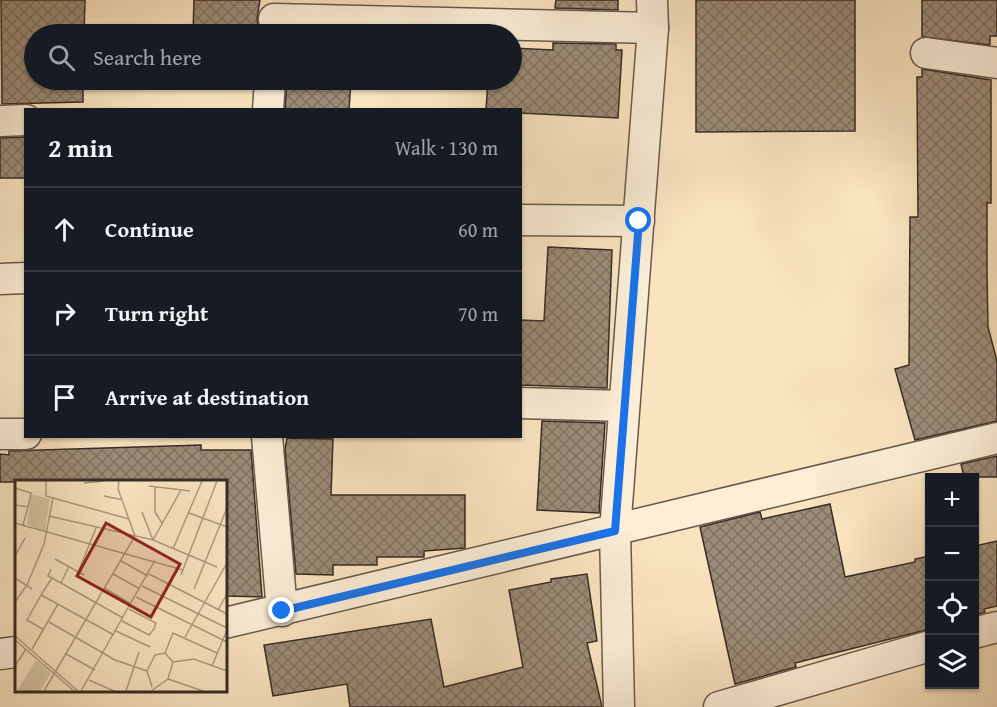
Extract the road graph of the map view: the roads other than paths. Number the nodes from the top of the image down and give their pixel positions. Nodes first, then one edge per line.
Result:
1 (652, 14) edge
2 (274, 18) edge
3 (926, 52) dead end
4 (997, 63) edge
5 (269, 90) edge
6 (268, 108) edge
7 (24, 120) edge
8 (0, 121) edge
9 (522, 220) edge
10 (639, 221) junction
11 (24, 278) edge
12 (0, 279) edge
13 (522, 404) edge
14 (624, 406) junction
15 (0, 434) edge
16 (24, 434) edge
17 (267, 438) edge
18 (997, 438) edge
19 (615, 531) junction
20 (282, 611) junction
21 (226, 623) edge
22 (997, 627) edge
23 (979, 632) edge
24 (925, 647) edge
25 (15, 652) edge
26 (0, 654) edge
27 (619, 707) edge
28 (719, 707) edge

1 - 2 street
1 - 10 street
3 - 4 street
5 - 6 street
7 - 8 street
9 - 10 street
10 - 14 street
11 - 12 street
13 - 14 street
14 - 19 street
15 - 16 street
17 - 20 street
18 - 19 street
19 - 20 street
19 - 27 street
20 - 21 street
22 - 23 street
24 - 28 street
25 - 26 street

